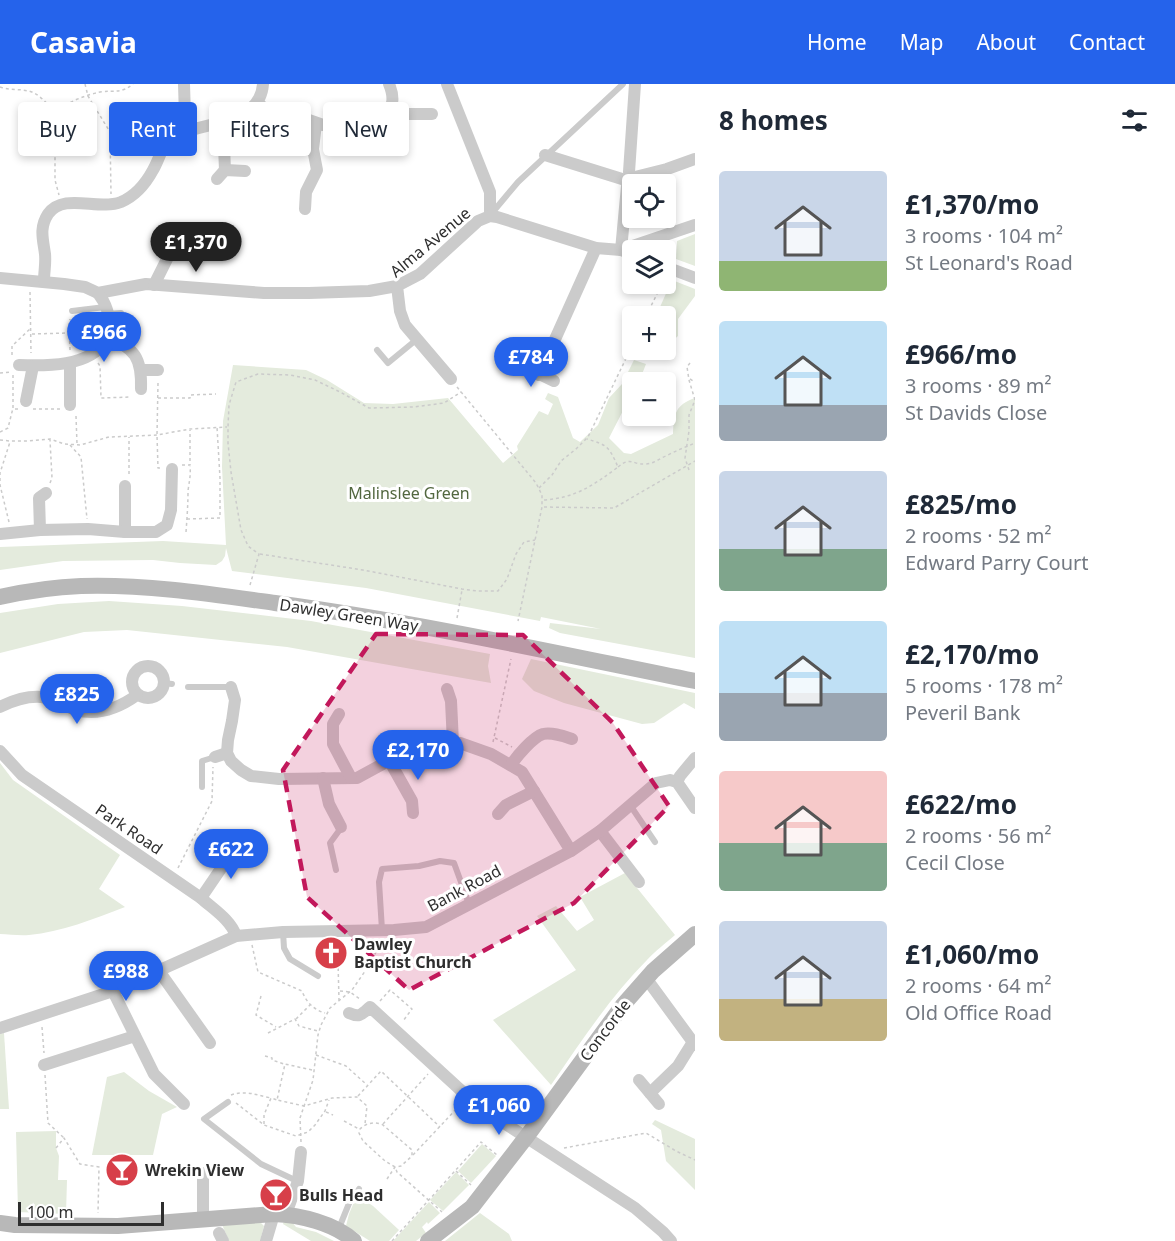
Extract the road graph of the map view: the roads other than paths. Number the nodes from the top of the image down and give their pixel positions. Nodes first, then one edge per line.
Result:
1 (184, 84) edge
2 (263, 84) edge
3 (389, 84) edge
4 (447, 84) edge
5 (623, 84) edge
6 (635, 84) edge
7 (185, 102) edge
8 (258, 102) edge
9 (392, 102) edge
10 (409, 114) edge
11 (432, 114) dead end
12 (311, 122) edge
13 (316, 124) junction
14 (323, 125) edge
15 (545, 155) junction
16 (160, 156) edge
17 (222, 156) edge
18 (695, 159) edge
19 (245, 171) dead end
20 (628, 174) edge
21 (648, 174) edge
22 (622, 177) edge
23 (305, 209) dead end
24 (490, 216) junction
25 (695, 225) edge
26 (659, 240) edge
27 (203, 243) dead end
28 (596, 248) junction
29 (622, 252) edge
30 (676, 271) edge
31 (0, 278) edge
32 (695, 278) edge
33 (44, 281) junction
34 (154, 285) junction
35 (397, 286) junction
36 (98, 293) junction
37 (72, 311) road end
38 (107, 311) junction
39 (122, 313) dead end
40 (107, 337) junction
41 (416, 340) junction
42 (377, 350) dead end
43 (70, 363) junction
44 (523, 366) dead end
45 (141, 370) junction
46 (158, 370) road end
47 (539, 375) junction
48 (451, 379) road end
49 (554, 381) dead end
50 (141, 389) road end
51 (70, 405) road end
52 (28, 406) road end
53 (171, 475) road end
54 (125, 486) road end
55 (45, 493) road end
56 (40, 530) junction
57 (125, 532) junction
58 (5, 533) edge
59 (0, 597) edge
60 (695, 681) edge
61 (188, 687) dead end
62 (231, 687) joint
63 (447, 689) dead end
64 (137, 695) junction
65 (0, 707) edge
66 (339, 714) dead end
67 (572, 738) dead end
68 (453, 743) junction
69 (0, 751) edge
70 (227, 753) junction
71 (215, 757) joint
72 (695, 759) edge
73 (389, 760) junction
74 (511, 765) junction
75 (323, 778) junction
76 (351, 778) junction
77 (677, 782) junction
78 (202, 787) dead end
79 (534, 791) junction
80 (629, 804) junction
81 (695, 808) edge
82 (413, 813) dead end
83 (498, 814) dead end
84 (341, 827) joint
85 (600, 831) junction
86 (655, 842) dead end
87 (237, 845) dead end
88 (571, 851) junction
89 (336, 870) dead end
90 (639, 882) dead end
91 (201, 898) junction
92 (469, 904) junction
93 (380, 930) junction
94 (283, 932) junction
95 (695, 934) edge
96 (236, 936) junction
97 (159, 970) junction
98 (318, 976) dead end
99 (646, 978) junction
100 (113, 991) junction
101 (349, 1013) dead end
102 (0, 1028) edge
103 (135, 1036) junction
104 (210, 1043) dead end
105 (694, 1043) edge
106 (44, 1065) road end
107 (639, 1080) dead end
108 (650, 1093) junction
109 (229, 1099) road end
110 (184, 1104) dead end
111 (659, 1104) dead end
112 (527, 1136) junction
113 (301, 1152) road end
114 (203, 1173) dead end
115 (298, 1181) junction
116 (359, 1189) dead end
117 (280, 1214) junction
118 (203, 1220) junction
119 (0, 1223) edge
120 (338, 1231) junction
121 (266, 1241) edge
122 (354, 1241) edge
123 (428, 1241) edge
124 (671, 1241) edge

1 - 7 street
2 - 8 street
3 - 9 street
4 - 24 street
5 - 15 lane
6 - 20 street
10 - 11 street
12 - 13 street
13 - 14 street
13 - 23 street
15 - 22 street
15 - 24 lane
16 - 33 street
17 - 19 street
18 - 21 street
24 - 28 street, Alma Avenue
24 - 35 street, Alma Avenue
25 - 26 street, Alma Avenue
27 - 34 street
28 - 29 street, Alma Avenue
28 - 47 street
30 - 32 street
31 - 33 street
33 - 36 street
34 - 35 street
34 - 36 street
35 - 41 street, Alma Avenue
36 - 38 street
37 - 38 lane
38 - 39 lane
38 - 40 street
40 - 43 street
40 - 45 street
41 - 42 lane
41 - 48 street, Alma Avenue
43 - 51 street
43 - 52 street
44 - 47 street
45 - 46 street
45 - 50 street
47 - 49 street
53 - 57 street
54 - 57 street
55 - 56 street
56 - 57 street
56 - 58 street
59 - 60 street, Dawley Green Way
61 - 62 lane
62 - 70 street
63 - 68 street
64 - 64 street
64 - 65 street
66 - 76 street
67 - 74 street
68 - 73 street
68 - 74 street
69 - 91 street, Park Road
70 - 71 street
70 - 75 street
71 - 78 lane
72 - 77 street
73 - 76 street
73 - 82 street
74 - 79 street
75 - 76 street
75 - 84 street
77 - 80 street, Bank Road
77 - 81 street
79 - 83 street
79 - 88 street
80 - 85 street, Bank Road
80 - 86 lane
84 - 89 lane
85 - 88 street, Bank Road
85 - 90 street
87 - 91 street
88 - 92 street, Bank Road
91 - 96 street, Park Road
92 - 93 street, Bank Road
92 - 93 lane
93 - 94 street, Bank Road
94 - 96 street, Bank Road
94 - 98 lane
95 - 99 street, Concorde
96 - 97 street
97 - 100 street
97 - 104 street
99 - 105 street
99 - 112 street, Concorde
100 - 102 street
100 - 103 street
101 - 112 street
103 - 106 street
103 - 110 street
105 - 108 street
107 - 108 street
108 - 111 street
109 - 115 lane
112 - 123 street, Concorde
112 - 124 street
113 - 115 street
114 - 118 street
115 - 117 street
116 - 120 lane
117 - 118 street
117 - 120 street
117 - 121 street
118 - 119 street
120 - 122 street

